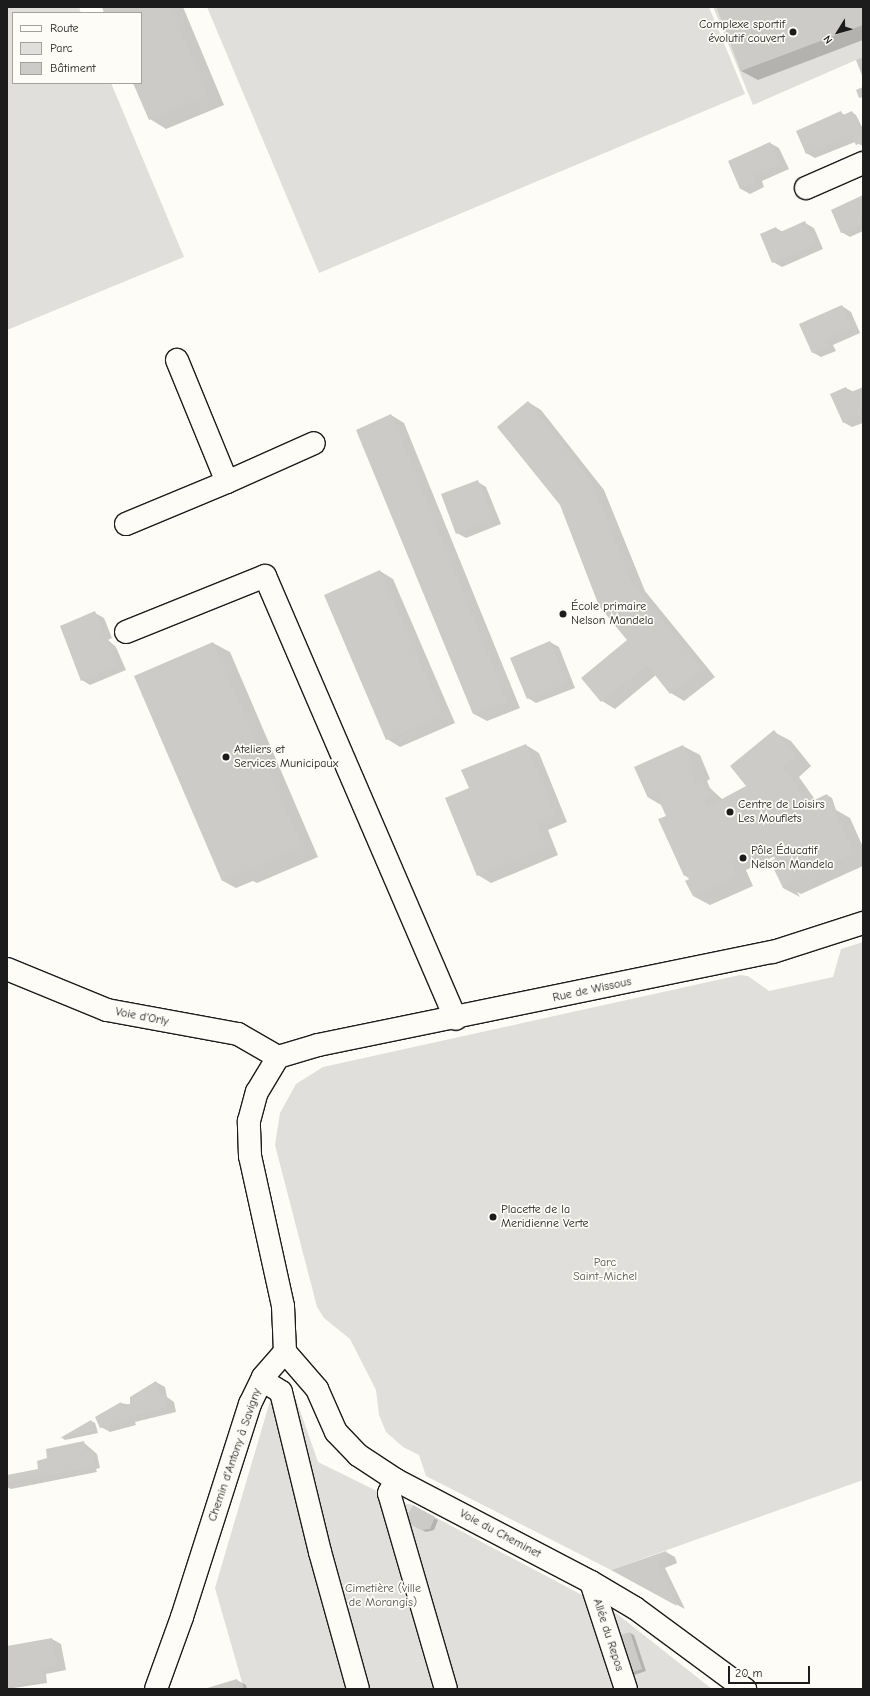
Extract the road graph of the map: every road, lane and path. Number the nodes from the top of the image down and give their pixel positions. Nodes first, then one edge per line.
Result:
1 (863, 163) edge
2 (806, 188) dead end
3 (177, 360) dead end
4 (314, 443) dead end
5 (227, 482) junction
6 (126, 524) dead end
7 (126, 632) dead end
8 (863, 923) edge
9 (7, 969) edge
10 (456, 1019) junction
11 (278, 1057) junction
12 (285, 1352) junction
13 (262, 1380) junction
14 (396, 1480) junction
15 (590, 1582) junction
16 (159, 1686) edge
17 (358, 1689) edge
18 (446, 1689) edge
19 (626, 1689) edge
20 (746, 1689) edge

1 - 2 street
3 - 5 street
4 - 5 street
5 - 6 street
7 - 10 street
8 - 10 street, Rue de Wissous
9 - 11 street, Voie d'Orly
10 - 11 street, Rue de Wissous
11 - 12 street
12 - 13 street, Chemin d'Antony à Savigny
12 - 14 street, Voie du Cheminet
13 - 16 street, Chemin d'Antony à Savigny
13 - 17 street
14 - 15 street, Voie du Cheminet
14 - 18 street
15 - 19 street, Allée du Repos
15 - 20 street, Voie du Cheminet

